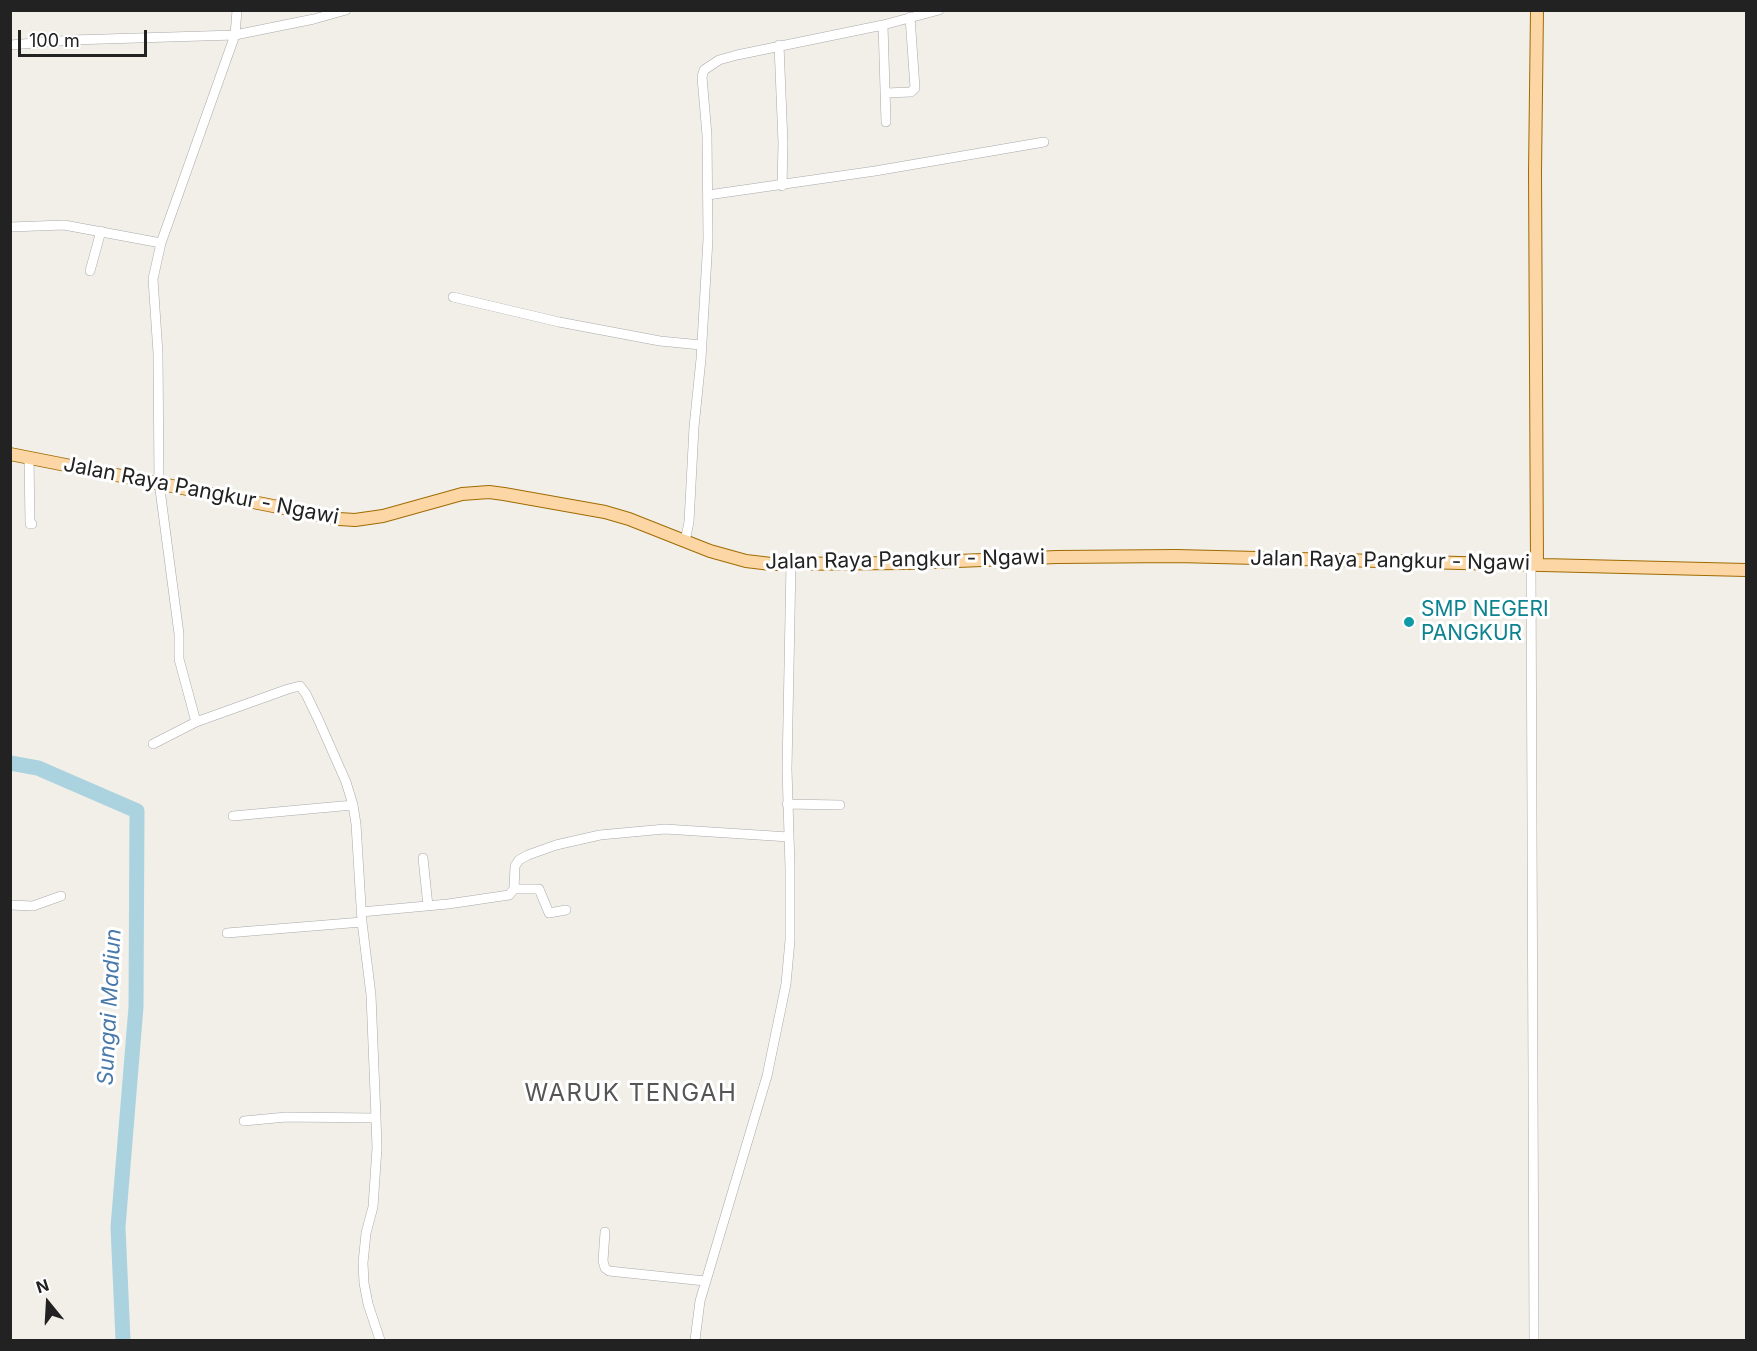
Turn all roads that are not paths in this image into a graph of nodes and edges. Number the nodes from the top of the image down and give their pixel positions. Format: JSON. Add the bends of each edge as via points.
{"nodes":[{"id":1,"x":237,"y":10,"type":"edge"},
{"id":2,"x":346,"y":10,"type":"edge"},
{"id":3,"x":939,"y":10,"type":"edge"},
{"id":4,"x":1537,"y":10,"type":"edge"},
{"id":5,"x":910,"y":17,"type":"junction"},
{"id":6,"x":883,"y":25,"type":"junction"},
{"id":7,"x":235,"y":34,"type":"junction"},
{"id":8,"x":10,"y":45,"type":"edge"},
{"id":9,"x":779,"y":45,"type":"junction"},
{"id":10,"x":886,"y":93,"type":"junction"},
{"id":11,"x":886,"y":122,"type":"dead end"},
{"id":12,"x":1044,"y":142,"type":"dead end"},
{"id":13,"x":782,"y":186,"type":"junction"},
{"id":14,"x":708,"y":195,"type":"junction"},
{"id":15,"x":10,"y":227,"type":"edge"},
{"id":16,"x":101,"y":231,"type":"junction"},
{"id":17,"x":161,"y":243,"type":"junction"},
{"id":18,"x":90,"y":271,"type":"dead end"},
{"id":19,"x":453,"y":297,"type":"dead end"},
{"id":20,"x":701,"y":345,"type":"junction"},
{"id":21,"x":10,"y":454,"type":"edge"},
{"id":22,"x":29,"y":458,"type":"junction"},
{"id":23,"x":159,"y":482,"type":"junction"},
{"id":24,"x":32,"y":524,"type":"dead end"},
{"id":25,"x":685,"y":541,"type":"junction"},
{"id":26,"x":791,"y":564,"type":"junction"},
{"id":27,"x":1534,"y":564,"type":"junction"},
{"id":28,"x":1746,"y":570,"type":"edge"},
{"id":29,"x":196,"y":722,"type":"junction"},
{"id":30,"x":153,"y":744,"type":"dead end"},
{"id":31,"x":787,"y":804,"type":"junction"},
{"id":32,"x":353,"y":805,"type":"junction"},
{"id":33,"x":840,"y":805,"type":"dead end"},
{"id":34,"x":234,"y":816,"type":"dead end"},
{"id":35,"x":789,"y":837,"type":"junction"},
{"id":36,"x":423,"y":858,"type":"dead end"},
{"id":37,"x":514,"y":889,"type":"junction"},
{"id":38,"x":61,"y":896,"type":"dead end"},
{"id":39,"x":10,"y":905,"type":"edge"},
{"id":40,"x":428,"y":906,"type":"junction"},
{"id":41,"x":566,"y":910,"type":"dead end"},
{"id":42,"x":361,"y":917,"type":"junction"},
{"id":43,"x":227,"y":933,"type":"dead end"},
{"id":44,"x":376,"y":1118,"type":"junction"},
{"id":45,"x":244,"y":1121,"type":"dead end"},
{"id":46,"x":605,"y":1232,"type":"dead end"},
{"id":47,"x":705,"y":1281,"type":"junction"},
{"id":48,"x":380,"y":1341,"type":"edge"},
{"id":49,"x":695,"y":1341,"type":"edge"},
{"id":50,"x":1534,"y":1341,"type":"edge"}],
"edges":[{"from":1,"to":7,"type":"street"},
{"from":2,"to":7,"type":"street"},
{"from":3,"to":5,"type":"street"},
{"from":4,"to":27,"type":"main road"},
{"from":5,"to":6,"type":"street"},
{"from":5,"to":10,"type":"street","via":[[916,85],[911,92]]},
{"from":6,"to":9,"type":"street"},
{"from":6,"to":10,"type":"street"},
{"from":7,"to":8,"type":"street"},
{"from":7,"to":17,"type":"street"},
{"from":9,"to":13,"type":"street"},
{"from":9,"to":14,"type":"street","via":[[719,60],[704,70]]},
{"from":10,"to":11,"type":"street"},
{"from":12,"to":13,"type":"street"},
{"from":13,"to":14,"type":"street"},
{"from":14,"to":20,"type":"street"},
{"from":15,"to":16,"type":"street","via":[[53,224]]},
{"from":16,"to":17,"type":"street"},
{"from":16,"to":18,"type":"street"},
{"from":17,"to":23,"type":"street","via":[[152,291],[158,352]]},
{"from":19,"to":20,"type":"street","via":[[559,322]]},
{"from":20,"to":25,"type":"street"},
{"from":21,"to":22,"type":"main road","name":"Jalan Raya Pangkur - Ngawi"},
{"from":22,"to":23,"type":"main road","name":"Jalan Raya Pangkur - Ngawi"},
{"from":22,"to":24,"type":"street"},
{"from":23,"to":25,"type":"main road","name":"Jalan Raya Pangkur - Ngawi","via":[[355,520],[462,494],[489,492],[605,512]]},
{"from":23,"to":29,"type":"street","via":[[179,659]]},
{"from":25,"to":26,"type":"main road","name":"Jalan Raya Pangkur - Ngawi","via":[[746,561]]},
{"from":26,"to":27,"type":"main road","name":"Jalan Raya Pangkur - Ngawi","via":[[1111,556]]},
{"from":26,"to":31,"type":"street"},
{"from":27,"to":28,"type":"main road","name":"Jalan Raya Pangkur - Ngawi"},
{"from":27,"to":50,"type":"street"},
{"from":29,"to":30,"type":"street"},
{"from":29,"to":32,"type":"street","via":[[300,686],[319,721]]},
{"from":31,"to":33,"type":"street"},
{"from":31,"to":35,"type":"street"},
{"from":32,"to":34,"type":"street"},
{"from":32,"to":42,"type":"street"},
{"from":35,"to":37,"type":"street","via":[[665,829],[593,836],[542,849],[519,860]]},
{"from":35,"to":47,"type":"street","via":[[790,939],[777,1033]]},
{"from":36,"to":40,"type":"street"},
{"from":37,"to":40,"type":"street","via":[[509,895]]},
{"from":37,"to":41,"type":"street","via":[[539,889],[549,913]]},
{"from":38,"to":39,"type":"street","via":[[39,905]]},
{"from":40,"to":42,"type":"street"},
{"from":42,"to":43,"type":"street"},
{"from":42,"to":44,"type":"street","via":[[371,996]]},
{"from":44,"to":45,"type":"street"},
{"from":44,"to":48,"type":"street","via":[[373,1207],[363,1263],[368,1304]]},
{"from":46,"to":47,"type":"street","via":[[603,1261],[609,1271]]},
{"from":47,"to":49,"type":"street"}]}
